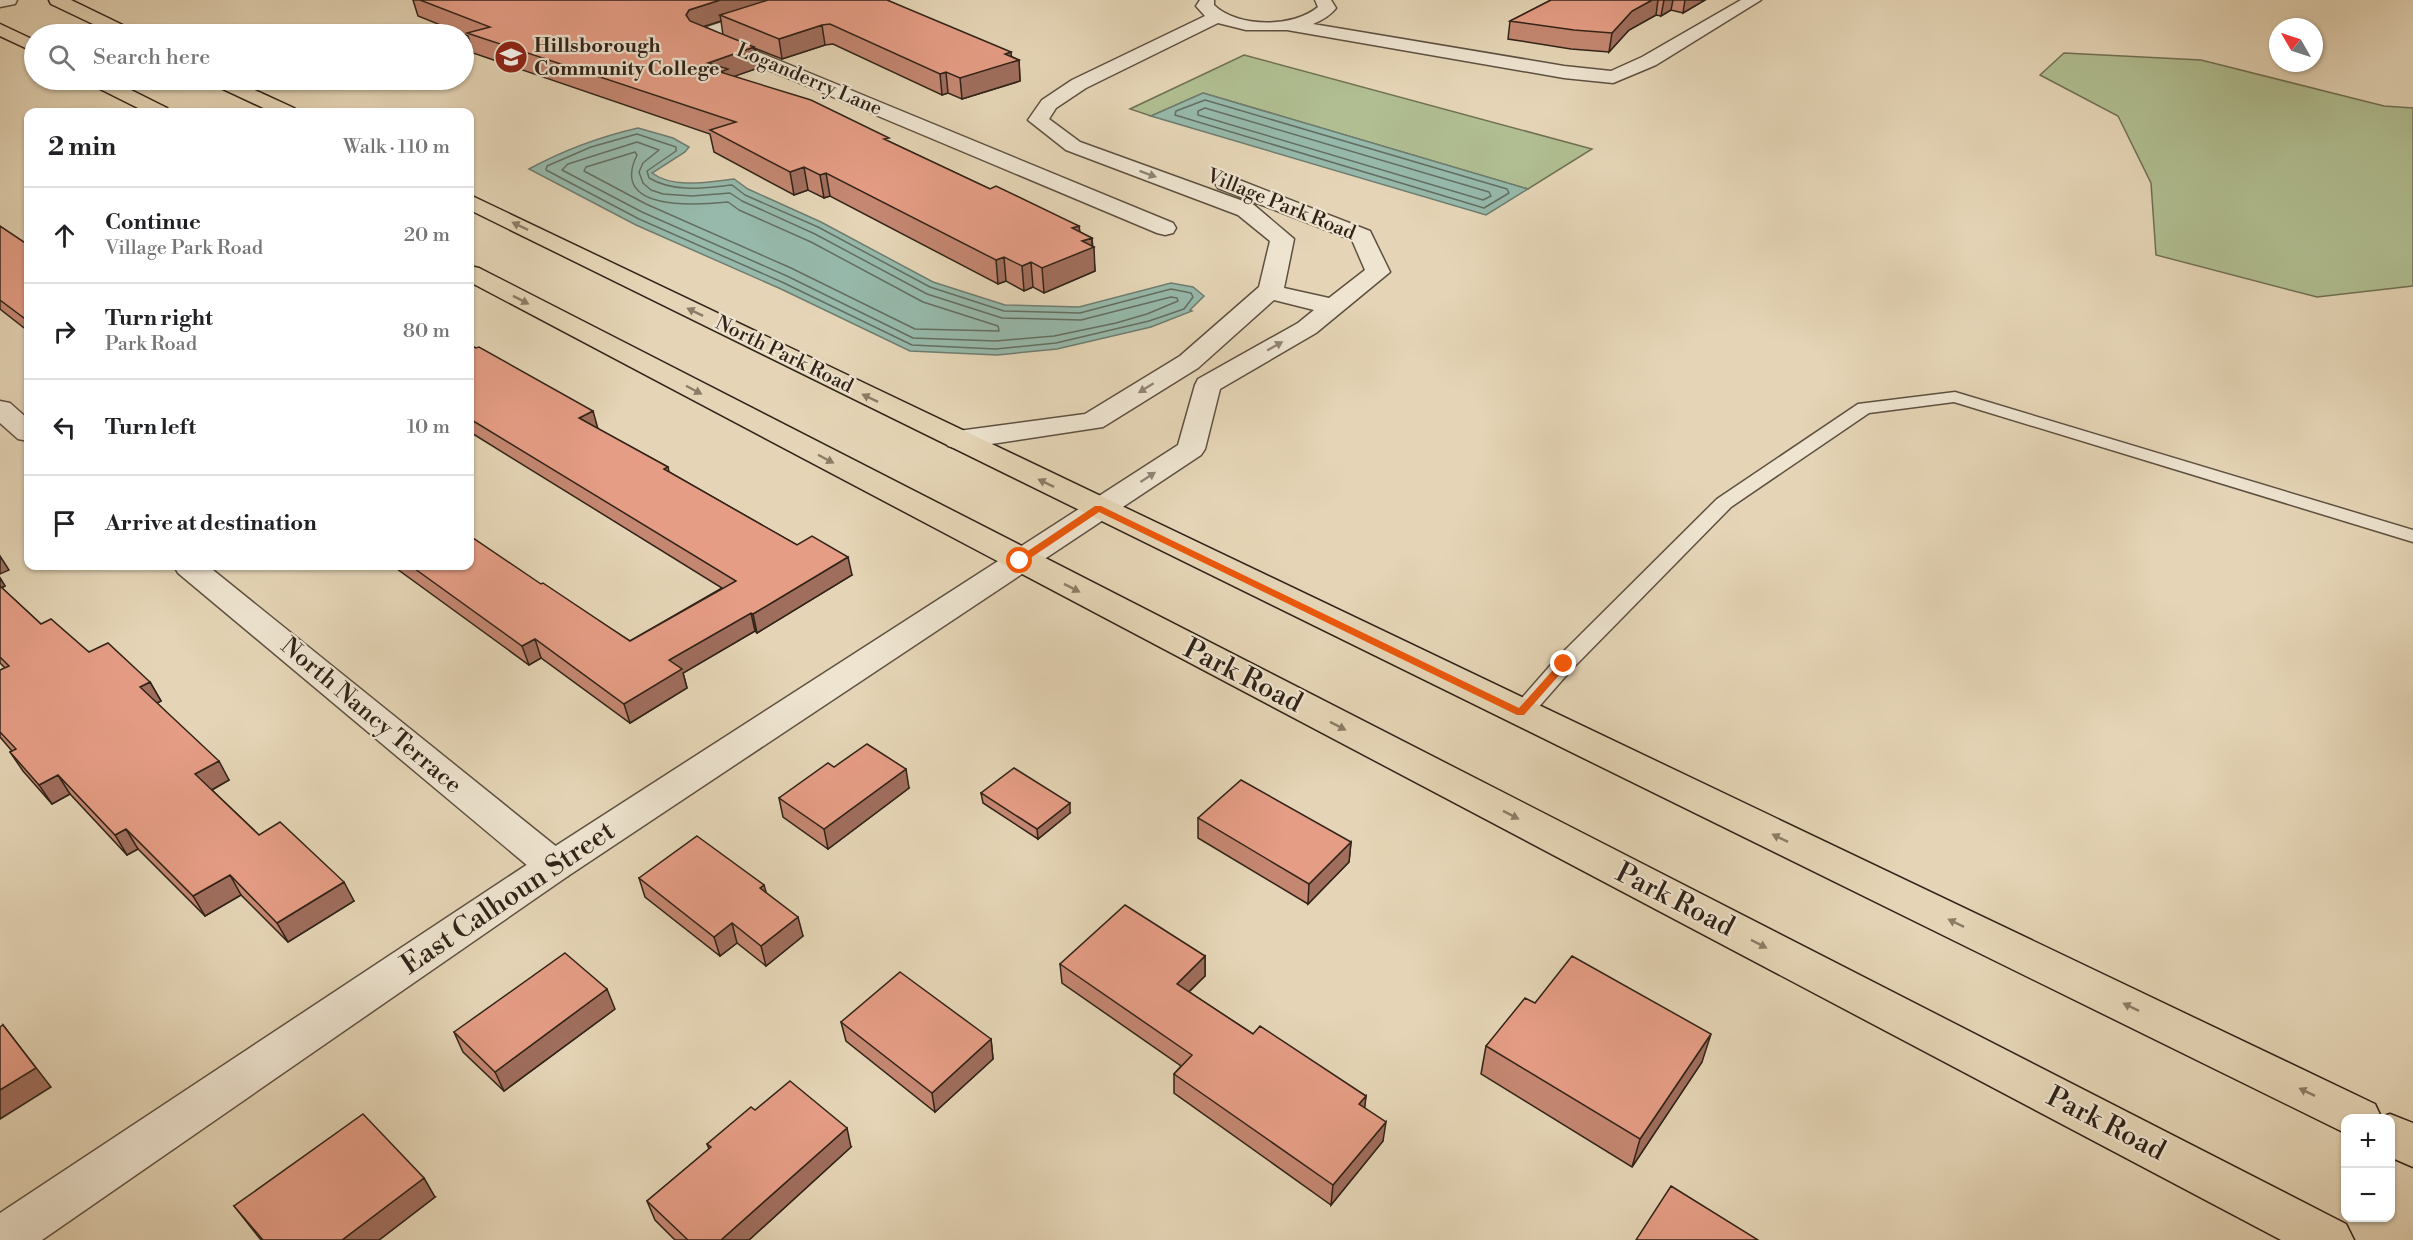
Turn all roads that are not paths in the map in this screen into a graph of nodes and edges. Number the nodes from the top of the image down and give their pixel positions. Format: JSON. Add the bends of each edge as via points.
{"nodes":[{"id":1,"x":9,"y":0,"type":"edge"},
{"id":2,"x":57,"y":0,"type":"edge"},
{"id":3,"x":806,"y":0,"type":"edge"},
{"id":4,"x":1323,"y":0,"type":"edge"},
{"id":5,"x":1753,"y":0,"type":"edge"},
{"id":6,"x":0,"y":2,"type":"edge"},
{"id":7,"x":1212,"y":9,"type":"edge"},
{"id":8,"x":106,"y":24,"type":"edge"},
{"id":9,"x":1286,"y":25,"type":"junction"},
{"id":10,"x":0,"y":29,"type":"edge"},
{"id":11,"x":24,"y":42,"type":"edge"},
{"id":12,"x":117,"y":90,"type":"edge"},
{"id":13,"x":240,"y":90,"type":"edge"},
{"id":14,"x":152,"y":108,"type":"edge"},
{"id":15,"x":278,"y":108,"type":"edge"},
{"id":16,"x":1052,"y":130,"type":"junction"},
{"id":17,"x":1073,"y":146,"type":"junction"},
{"id":18,"x":1020,"y":168,"type":"junction"},
{"id":19,"x":1281,"y":203,"type":"junction"},
{"id":20,"x":474,"y":204,"type":"edge"},
{"id":21,"x":1254,"y":216,"type":"junction"},
{"id":22,"x":1165,"y":228,"type":"dead end"},
{"id":23,"x":474,"y":275,"type":"edge"},
{"id":24,"x":1269,"y":292,"type":"junction"},
{"id":25,"x":1334,"y":307,"type":"junction"},
{"id":26,"x":1174,"y":371,"type":"junction"},
{"id":27,"x":1208,"y":385,"type":"junction"},
{"id":28,"x":0,"y":409,"type":"edge"},
{"id":29,"x":24,"y":430,"type":"edge"},
{"id":30,"x":958,"y":440,"type":"junction"},
{"id":31,"x":1098,"y":508,"type":"junction"},
{"id":32,"x":2413,"y":536,"type":"edge"},
{"id":33,"x":1020,"y":561,"type":"junction"},
{"id":34,"x":194,"y":570,"type":"edge"},
{"id":35,"x":1521,"y":713,"type":"junction"},
{"id":36,"x":554,"y":866,"type":"junction"},
{"id":37,"x":2349,"y":1114,"type":"edge"},
{"id":38,"x":2395,"y":1136,"type":"edge"},
{"id":39,"x":2413,"y":1146,"type":"edge"},
{"id":40,"x":1,"y":1240,"type":"edge"},
{"id":41,"x":2329,"y":1240,"type":"edge"}],
"edges":[{"from":1,"to":6,"type":"street"},
{"from":2,"to":8,"type":"main road"},
{"from":3,"to":18,"type":"street","name":"Loganderry Lane","via":[[700,35]]},
{"from":4,"to":9,"type":"street","via":[[1327,8],[1323,14]]},
{"from":5,"to":9,"type":"street","via":[[1649,61],[1613,76],[1564,72]]},
{"from":7,"to":9,"type":"street","via":[[1236,23]]},
{"from":7,"to":16,"type":"street","via":[[1049,104],[1038,120]]},
{"from":10,"to":11,"type":"main road"},
{"from":12,"to":14,"type":"main road"},
{"from":13,"to":15,"type":"main road"},
{"from":16,"to":17,"type":"street","name":"Village Park Road"},
{"from":16,"to":19,"type":"street","name":"Village Park Road","via":[[1174,163]]},
{"from":17,"to":18,"type":"street","via":[[1053,158]]},
{"from":17,"to":21,"type":"street","name":"Village Park Road","one_way":true},
{"from":18,"to":22,"type":"street","name":"Loganderry Lane"},
{"from":19,"to":21,"type":"street"},
{"from":19,"to":25,"type":"street","name":"Village Park Road","via":[[1362,236],[1378,272]]},
{"from":30,"to":20,"type":"main road","name":"North Park Road","one_way":true},
{"from":21,"to":24,"type":"street","name":"Village Park Road","via":[[1282,239]]},
{"from":23,"to":33,"type":"main road","one_way":true},
{"from":24,"to":25,"type":"street"},
{"from":24,"to":26,"type":"street"},
{"from":27,"to":25,"type":"street","name":"Village Park Road","one_way":true,"via":[[1307,328]]},
{"from":26,"to":27,"type":"street"},
{"from":26,"to":30,"type":"street","one_way":true,"via":[[1093,421]]},
{"from":31,"to":27,"type":"street","one_way":true,"via":[[1191,449]]},
{"from":28,"to":29,"type":"street"},
{"from":31,"to":30,"type":"main road","name":"North Park Road","one_way":true},
{"from":31,"to":33,"type":"street"},
{"from":31,"to":35,"type":"main road"},
{"from":32,"to":35,"type":"lane","via":[[1955,397],[1864,408],[1724,503],[1564,664]]},
{"from":33,"to":36,"type":"street","name":"East Calhoun Street"},
{"from":33,"to":41,"type":"main road","name":"Park Road","one_way":true},
{"from":34,"to":36,"type":"street","name":"North Nancy Terrace"},
{"from":37,"to":35,"type":"main road","one_way":true},
{"from":36,"to":40,"type":"street","name":"East Calhoun Street"},
{"from":38,"to":39,"type":"main road"}]}
